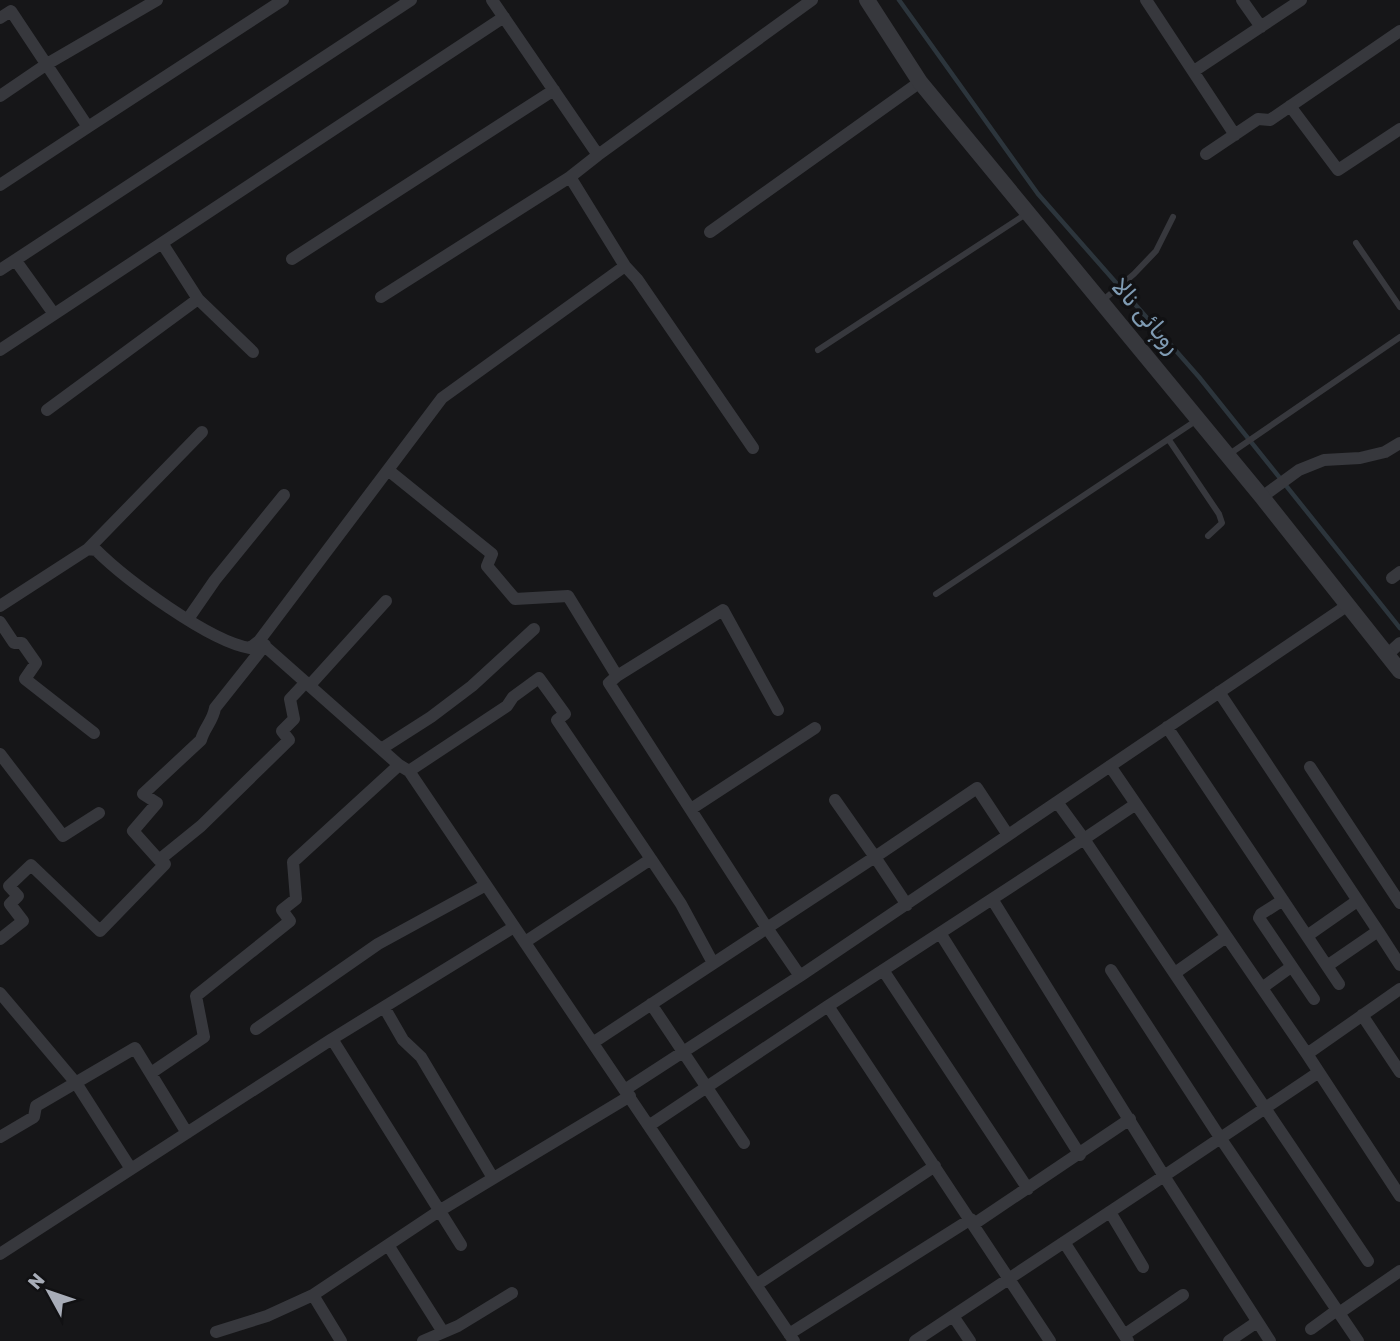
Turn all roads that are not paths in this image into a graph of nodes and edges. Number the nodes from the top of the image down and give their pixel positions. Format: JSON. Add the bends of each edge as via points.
{"nodes":[{"id":1,"x":157,"y":0,"type":"edge"},
{"id":2,"x":283,"y":0,"type":"edge"},
{"id":3,"x":411,"y":0,"type":"edge"},
{"id":4,"x":492,"y":0,"type":"edge"},
{"id":5,"x":813,"y":0,"type":"edge"},
{"id":6,"x":867,"y":0,"type":"edge"},
{"id":7,"x":1146,"y":0,"type":"edge"},
{"id":8,"x":1242,"y":0,"type":"edge"},
{"id":9,"x":1301,"y":0,"type":"edge"},
{"id":10,"x":504,"y":17,"type":"junction"},
{"id":11,"x":0,"y":18,"type":"edge"},
{"id":12,"x":1261,"y":27,"type":"junction"},
{"id":13,"x":1400,"y":31,"type":"edge"},
{"id":14,"x":47,"y":64,"type":"junction"},
{"id":15,"x":1194,"y":71,"type":"junction"},
{"id":16,"x":920,"y":82,"type":"junction"},
{"id":17,"x":554,"y":90,"type":"junction"},
{"id":18,"x":0,"y":96,"type":"edge"},
{"id":19,"x":1290,"y":107,"type":"junction"},
{"id":20,"x":88,"y":127,"type":"junction"},
{"id":21,"x":1400,"y":129,"type":"edge"},
{"id":22,"x":1235,"y":135,"type":"junction"},
{"id":23,"x":1206,"y":154,"type":"dead end"},
{"id":24,"x":598,"y":155,"type":"junction"},
{"id":25,"x":570,"y":177,"type":"junction"},
{"id":26,"x":0,"y":185,"type":"edge"},
{"id":27,"x":1027,"y":213,"type":"junction"},
{"id":28,"x":1173,"y":217,"type":"dead end"},
{"id":29,"x":710,"y":232,"type":"dead end"},
{"id":30,"x":162,"y":243,"type":"junction"},
{"id":31,"x":1356,"y":243,"type":"dead end"},
{"id":32,"x":292,"y":259,"type":"dead end"},
{"id":33,"x":16,"y":261,"type":"junction"},
{"id":34,"x":625,"y":265,"type":"junction"},
{"id":35,"x":0,"y":270,"type":"edge"},
{"id":36,"x":381,"y":297,"type":"dead end"},
{"id":37,"x":198,"y":299,"type":"junction"},
{"id":38,"x":1103,"y":299,"type":"junction"},
{"id":39,"x":1400,"y":307,"type":"edge"},
{"id":40,"x":54,"y":314,"type":"junction"},
{"id":41,"x":1400,"y":337,"type":"edge"},
{"id":42,"x":0,"y":350,"type":"edge"},
{"id":43,"x":818,"y":350,"type":"dead end"},
{"id":44,"x":253,"y":352,"type":"dead end"},
{"id":45,"x":47,"y":410,"type":"dead end"},
{"id":46,"x":1197,"y":419,"type":"junction"},
{"id":47,"x":202,"y":432,"type":"dead end"},
{"id":48,"x":1169,"y":440,"type":"junction"},
{"id":49,"x":1400,"y":443,"type":"edge"},
{"id":50,"x":754,"y":448,"type":"dead end"},
{"id":51,"x":1230,"y":454,"type":"junction"},
{"id":52,"x":388,"y":470,"type":"junction"},
{"id":53,"x":1267,"y":493,"type":"junction"},
{"id":54,"x":284,"y":495,"type":"dead end"},
{"id":55,"x":1208,"y":536,"type":"dead end"},
{"id":56,"x":88,"y":549,"type":"junction"},
{"id":57,"x":936,"y":594,"type":"dead end"},
{"id":58,"x":386,"y":601,"type":"dead end"},
{"id":59,"x":1348,"y":605,"type":"junction"},
{"id":60,"x":0,"y":606,"type":"edge"},
{"id":61,"x":188,"y":619,"type":"junction"},
{"id":62,"x":0,"y":622,"type":"edge"},
{"id":63,"x":534,"y":629,"type":"dead end"},
{"id":64,"x":262,"y":643,"type":"junction"},
{"id":65,"x":1393,"y":649,"type":"edge"},
{"id":66,"x":1400,"y":671,"type":"edge"},
{"id":67,"x":617,"y":676,"type":"junction"},
{"id":68,"x":308,"y":683,"type":"junction"},
{"id":69,"x":1219,"y":692,"type":"junction"},
{"id":70,"x":778,"y":710,"type":"dead end"},
{"id":71,"x":1167,"y":727,"type":"junction"},
{"id":72,"x":815,"y":728,"type":"dead end"},
{"id":73,"x":94,"y":733,"type":"dead end"},
{"id":74,"x":382,"y":749,"type":"junction"},
{"id":75,"x":0,"y":754,"type":"edge"},
{"id":76,"x":1110,"y":766,"type":"junction"},
{"id":77,"x":1310,"y":767,"type":"dead end"},
{"id":78,"x":404,"y":768,"type":"junction"},
{"id":79,"x":835,"y":800,"type":"dead end"},
{"id":80,"x":1057,"y":802,"type":"junction"},
{"id":81,"x":1136,"y":804,"type":"junction"},
{"id":82,"x":691,"y":809,"type":"junction"},
{"id":83,"x":99,"y":813,"type":"dead end"},
{"id":84,"x":1008,"y":835,"type":"junction"},
{"id":85,"x":1084,"y":839,"type":"junction"},
{"id":86,"x":875,"y":857,"type":"junction"},
{"id":87,"x":651,"y":859,"type":"junction"},
{"id":88,"x":159,"y":860,"type":"junction"},
{"id":89,"x":486,"y":885,"type":"junction"},
{"id":90,"x":992,"y":899,"type":"junction"},
{"id":91,"x":1283,"y":900,"type":"junction"},
{"id":92,"x":1357,"y":901,"type":"junction"},
{"id":93,"x":1400,"y":903,"type":"edge"},
{"id":94,"x":907,"y":905,"type":"junction"},
{"id":95,"x":514,"y":927,"type":"junction"},
{"id":96,"x":767,"y":928,"type":"junction"},
{"id":97,"x":1378,"y":931,"type":"junction"},
{"id":98,"x":940,"y":933,"type":"junction"},
{"id":99,"x":1307,"y":936,"type":"junction"},
{"id":100,"x":1226,"y":937,"type":"junction"},
{"id":101,"x":0,"y":939,"type":"edge"},
{"id":102,"x":525,"y":942,"type":"junction"},
{"id":103,"x":713,"y":963,"type":"junction"},
{"id":104,"x":1400,"y":965,"type":"edge"},
{"id":105,"x":1327,"y":966,"type":"junction"},
{"id":106,"x":1291,"y":967,"type":"junction"},
{"id":107,"x":883,"y":970,"type":"junction"},
{"id":108,"x":1111,"y":970,"type":"dead end"},
{"id":109,"x":1175,"y":973,"type":"junction"},
{"id":110,"x":800,"y":976,"type":"junction"},
{"id":111,"x":1339,"y":984,"type":"dead end"},
{"id":112,"x":1262,"y":988,"type":"junction"},
{"id":113,"x":1400,"y":989,"type":"edge"},
{"id":114,"x":0,"y":993,"type":"edge"},
{"id":115,"x":1314,"y":999,"type":"dead end"},
{"id":116,"x":651,"y":1004,"type":"junction"},
{"id":117,"x":828,"y":1006,"type":"junction"},
{"id":118,"x":384,"y":1007,"type":"junction"},
{"id":119,"x":1362,"y":1015,"type":"junction"},
{"id":120,"x":256,"y":1029,"type":"dead end"},
{"id":121,"x":332,"y":1039,"type":"junction"},
{"id":122,"x":594,"y":1042,"type":"junction"},
{"id":123,"x":683,"y":1052,"type":"junction"},
{"id":124,"x":1307,"y":1054,"type":"junction"},
{"id":125,"x":1319,"y":1072,"type":"junction"},
{"id":126,"x":1400,"y":1072,"type":"edge"},
{"id":127,"x":151,"y":1073,"type":"junction"},
{"id":128,"x":76,"y":1083,"type":"junction"},
{"id":129,"x":706,"y":1087,"type":"junction"},
{"id":130,"x":628,"y":1092,"type":"junction"},
{"id":131,"x":1266,"y":1109,"type":"junction"},
{"id":132,"x":1130,"y":1119,"type":"junction"},
{"id":133,"x":650,"y":1125,"type":"junction"},
{"id":134,"x":187,"y":1133,"type":"junction"},
{"id":135,"x":0,"y":1137,"type":"edge"},
{"id":136,"x":1221,"y":1139,"type":"junction"},
{"id":137,"x":744,"y":1143,"type":"dead end"},
{"id":138,"x":1080,"y":1155,"type":"junction"},
{"id":139,"x":935,"y":1166,"type":"junction"},
{"id":140,"x":131,"y":1169,"type":"junction"},
{"id":141,"x":1164,"y":1176,"type":"junction"},
{"id":142,"x":493,"y":1178,"type":"junction"},
{"id":143,"x":1028,"y":1189,"type":"junction"},
{"id":144,"x":1400,"y":1196,"type":"edge"},
{"id":145,"x":439,"y":1211,"type":"junction"},
{"id":146,"x":1110,"y":1212,"type":"junction"},
{"id":147,"x":972,"y":1221,"type":"junction"},
{"id":148,"x":1064,"y":1242,"type":"junction"},
{"id":149,"x":388,"y":1245,"type":"junction"},
{"id":150,"x":461,"y":1245,"type":"dead end"},
{"id":151,"x":0,"y":1254,"type":"edge"},
{"id":152,"x":1368,"y":1261,"type":"dead end"},
{"id":153,"x":1143,"y":1267,"type":"dead end"},
{"id":154,"x":1400,"y":1271,"type":"edge"},
{"id":155,"x":1010,"y":1278,"type":"junction"},
{"id":156,"x":756,"y":1285,"type":"junction"},
{"id":157,"x":512,"y":1293,"type":"dead end"},
{"id":158,"x":1183,"y":1295,"type":"dead end"},
{"id":159,"x":313,"y":1296,"type":"junction"},
{"id":160,"x":1338,"y":1311,"type":"junction"},
{"id":161,"x":953,"y":1316,"type":"junction"},
{"id":162,"x":1257,"y":1322,"type":"junction"},
{"id":163,"x":1311,"y":1329,"type":"dead end"},
{"id":164,"x":216,"y":1332,"type":"dead end"},
{"id":165,"x":443,"y":1332,"type":"junction"},
{"id":166,"x":791,"y":1338,"type":"edge"},
{"id":167,"x":1126,"y":1338,"type":"edge"},
{"id":168,"x":341,"y":1341,"type":"edge"},
{"id":169,"x":423,"y":1341,"type":"edge"},
{"id":170,"x":915,"y":1341,"type":"edge"},
{"id":171,"x":970,"y":1341,"type":"edge"},
{"id":172,"x":1050,"y":1341,"type":"edge"},
{"id":173,"x":1229,"y":1341,"type":"edge"},
{"id":174,"x":1270,"y":1341,"type":"edge"},
{"id":175,"x":1358,"y":1341,"type":"edge"}],
"edges":[{"from":1,"to":14,"type":"street"},
{"from":2,"to":20,"type":"street"},
{"from":3,"to":33,"type":"street"},
{"from":4,"to":10,"type":"street"},
{"from":5,"to":24,"type":"street"},
{"from":6,"to":16,"type":"street"},
{"from":7,"to":15,"type":"street"},
{"from":8,"to":12,"type":"street"},
{"from":9,"to":12,"type":"street"},
{"from":10,"to":17,"type":"street"},
{"from":10,"to":30,"type":"street"},
{"from":11,"to":14,"type":"street","via":[[11,11]]},
{"from":12,"to":15,"type":"street"},
{"from":13,"to":19,"type":"street"},
{"from":14,"to":18,"type":"street"},
{"from":14,"to":20,"type":"street"},
{"from":15,"to":22,"type":"street"},
{"from":16,"to":27,"type":"street"},
{"from":16,"to":29,"type":"street"},
{"from":17,"to":24,"type":"street"},
{"from":17,"to":32,"type":"street"},
{"from":19,"to":21,"type":"street","via":[[1338,170]]},
{"from":19,"to":22,"type":"street","via":[[1270,120],[1258,119]]},
{"from":20,"to":26,"type":"street"},
{"from":22,"to":23,"type":"street"},
{"from":24,"to":25,"type":"street"},
{"from":25,"to":34,"type":"street"},
{"from":25,"to":36,"type":"street"},
{"from":27,"to":38,"type":"street"},
{"from":27,"to":43,"type":"lane"},
{"from":28,"to":38,"type":"lane","via":[[1156,251]]},
{"from":30,"to":37,"type":"street"},
{"from":30,"to":40,"type":"street"},
{"from":31,"to":39,"type":"lane"},
{"from":33,"to":35,"type":"street"},
{"from":33,"to":40,"type":"street"},
{"from":34,"to":50,"type":"street"},
{"from":34,"to":52,"type":"street","via":[[442,398]]},
{"from":37,"to":44,"type":"street"},
{"from":37,"to":45,"type":"street"},
{"from":38,"to":46,"type":"street"},
{"from":40,"to":42,"type":"street"},
{"from":41,"to":51,"type":"lane"},
{"from":46,"to":48,"type":"lane"},
{"from":46,"to":51,"type":"street"},
{"from":47,"to":56,"type":"street"},
{"from":48,"to":55,"type":"lane","via":[[1219,514],[1222,523]]},
{"from":48,"to":57,"type":"lane"},
{"from":49,"to":53,"type":"street","via":[[1360,458],[1324,460],[1299,470]]},
{"from":51,"to":53,"type":"street"},
{"from":52,"to":64,"type":"street"},
{"from":52,"to":67,"type":"street","via":[[492,554],[487,566],[515,599],[568,596]]},
{"from":53,"to":59,"type":"street"},
{"from":54,"to":61,"type":"street"},
{"from":56,"to":60,"type":"street"},
{"from":56,"to":61,"type":"street","via":[[96,550]]},
{"from":58,"to":68,"type":"street"},
{"from":59,"to":65,"type":"street"},
{"from":59,"to":69,"type":"street"},
{"from":61,"to":64,"type":"street","via":[[236,646],[250,648]]},
{"from":62,"to":73,"type":"street","via":[[36,663],[25,678]]},
{"from":63,"to":74,"type":"street","via":[[472,686]]},
{"from":64,"to":68,"type":"street"},
{"from":64,"to":88,"type":"street","via":[[215,708],[201,740],[143,794],[157,803],[133,831]]},
{"from":65,"to":66,"type":"street"},
{"from":67,"to":70,"type":"street","via":[[723,610]]},
{"from":67,"to":82,"type":"street","via":[[609,683]]},
{"from":68,"to":74,"type":"street"},
{"from":68,"to":88,"type":"street","via":[[290,699],[294,719],[282,732],[289,740],[201,826]]},
{"from":69,"to":71,"type":"street"},
{"from":69,"to":92,"type":"street"},
{"from":71,"to":76,"type":"street"},
{"from":71,"to":91,"type":"street"},
{"from":72,"to":82,"type":"street"},
{"from":74,"to":78,"type":"street"},
{"from":75,"to":83,"type":"street","via":[[63,836]]},
{"from":76,"to":80,"type":"street"},
{"from":76,"to":81,"type":"street"},
{"from":77,"to":93,"type":"street"},
{"from":78,"to":87,"type":"street","via":[[508,706],[539,678],[565,714],[557,720]]},
{"from":78,"to":89,"type":"street"},
{"from":78,"to":127,"type":"street","via":[[293,862],[296,899],[282,910],[290,921],[196,996],[204,1037]]},
{"from":79,"to":86,"type":"street"},
{"from":80,"to":84,"type":"street"},
{"from":80,"to":85,"type":"street"},
{"from":81,"to":85,"type":"street"},
{"from":81,"to":100,"type":"street"},
{"from":82,"to":96,"type":"street"},
{"from":84,"to":86,"type":"street","via":[[977,788]]},
{"from":84,"to":94,"type":"street"},
{"from":85,"to":90,"type":"street"},
{"from":85,"to":109,"type":"street"},
{"from":86,"to":94,"type":"street"},
{"from":86,"to":96,"type":"street"},
{"from":87,"to":102,"type":"street"},
{"from":87,"to":103,"type":"street"},
{"from":88,"to":101,"type":"street","via":[[164,864],[100,931],[31,865],[9,886],[18,896],[10,904],[23,921]]},
{"from":89,"to":95,"type":"street"},
{"from":89,"to":120,"type":"street","via":[[378,944]]},
{"from":90,"to":98,"type":"street"},
{"from":90,"to":132,"type":"street"},
{"from":91,"to":99,"type":"street"},
{"from":91,"to":106,"type":"street","via":[[1259,918]]},
{"from":92,"to":97,"type":"street"},
{"from":92,"to":99,"type":"street"},
{"from":94,"to":110,"type":"street"},
{"from":95,"to":102,"type":"street"},
{"from":95,"to":118,"type":"street"},
{"from":96,"to":103,"type":"street"},
{"from":96,"to":110,"type":"street"},
{"from":97,"to":104,"type":"street"},
{"from":97,"to":105,"type":"street"},
{"from":98,"to":107,"type":"street"},
{"from":98,"to":138,"type":"street"},
{"from":99,"to":105,"type":"street"},
{"from":100,"to":109,"type":"street"},
{"from":100,"to":112,"type":"street"},
{"from":102,"to":122,"type":"street"},
{"from":103,"to":116,"type":"street"},
{"from":105,"to":111,"type":"street"},
{"from":106,"to":112,"type":"street"},
{"from":106,"to":115,"type":"street"},
{"from":107,"to":117,"type":"street"},
{"from":107,"to":143,"type":"street"},
{"from":108,"to":136,"type":"street"},
{"from":109,"to":131,"type":"street"},
{"from":110,"to":123,"type":"street"},
{"from":112,"to":124,"type":"street"},
{"from":113,"to":119,"type":"street"},
{"from":114,"to":128,"type":"street"},
{"from":116,"to":122,"type":"street"},
{"from":116,"to":123,"type":"street"},
{"from":117,"to":129,"type":"street"},
{"from":117,"to":139,"type":"street"},
{"from":118,"to":121,"type":"street"},
{"from":118,"to":142,"type":"street","via":[[403,1040],[421,1057]]},
{"from":119,"to":124,"type":"street"},
{"from":119,"to":126,"type":"street"},
{"from":121,"to":134,"type":"street"},
{"from":121,"to":145,"type":"street"},
{"from":122,"to":130,"type":"street"},
{"from":123,"to":129,"type":"street"},
{"from":123,"to":130,"type":"street"},
{"from":124,"to":125,"type":"street"},
{"from":125,"to":131,"type":"street"},
{"from":125,"to":144,"type":"street"},
{"from":127,"to":128,"type":"street","via":[[135,1048]]},
{"from":127,"to":134,"type":"street"},
{"from":128,"to":135,"type":"street","via":[[36,1106],[34,1116]]},
{"from":128,"to":140,"type":"street"},
{"from":129,"to":133,"type":"street"},
{"from":129,"to":137,"type":"street"},
{"from":130,"to":133,"type":"street"},
{"from":130,"to":142,"type":"street"},
{"from":131,"to":136,"type":"street"},
{"from":131,"to":152,"type":"street"},
{"from":132,"to":138,"type":"street"},
{"from":132,"to":141,"type":"street"},
{"from":133,"to":156,"type":"street"},
{"from":134,"to":140,"type":"street"},
{"from":136,"to":141,"type":"street"},
{"from":136,"to":160,"type":"street"},
{"from":138,"to":143,"type":"street"},
{"from":139,"to":147,"type":"street"},
{"from":139,"to":156,"type":"street"},
{"from":140,"to":151,"type":"street"},
{"from":141,"to":146,"type":"street"},
{"from":141,"to":162,"type":"street"},
{"from":142,"to":145,"type":"street"},
{"from":143,"to":147,"type":"street"},
{"from":145,"to":149,"type":"street"},
{"from":145,"to":150,"type":"street"},
{"from":146,"to":148,"type":"street"},
{"from":146,"to":153,"type":"street"},
{"from":147,"to":155,"type":"street"},
{"from":147,"to":166,"type":"street"},
{"from":148,"to":155,"type":"street"},
{"from":148,"to":167,"type":"street"},
{"from":149,"to":159,"type":"street"},
{"from":149,"to":165,"type":"street"},
{"from":154,"to":160,"type":"street"},
{"from":155,"to":161,"type":"street"},
{"from":155,"to":172,"type":"street"},
{"from":156,"to":166,"type":"street"},
{"from":157,"to":165,"type":"street"},
{"from":158,"to":167,"type":"street"},
{"from":159,"to":164,"type":"street"},
{"from":159,"to":168,"type":"street"},
{"from":160,"to":163,"type":"street"},
{"from":160,"to":175,"type":"street"},
{"from":161,"to":170,"type":"street"},
{"from":161,"to":171,"type":"street"},
{"from":162,"to":173,"type":"street"},
{"from":162,"to":174,"type":"street"},
{"from":165,"to":169,"type":"street"}]}
